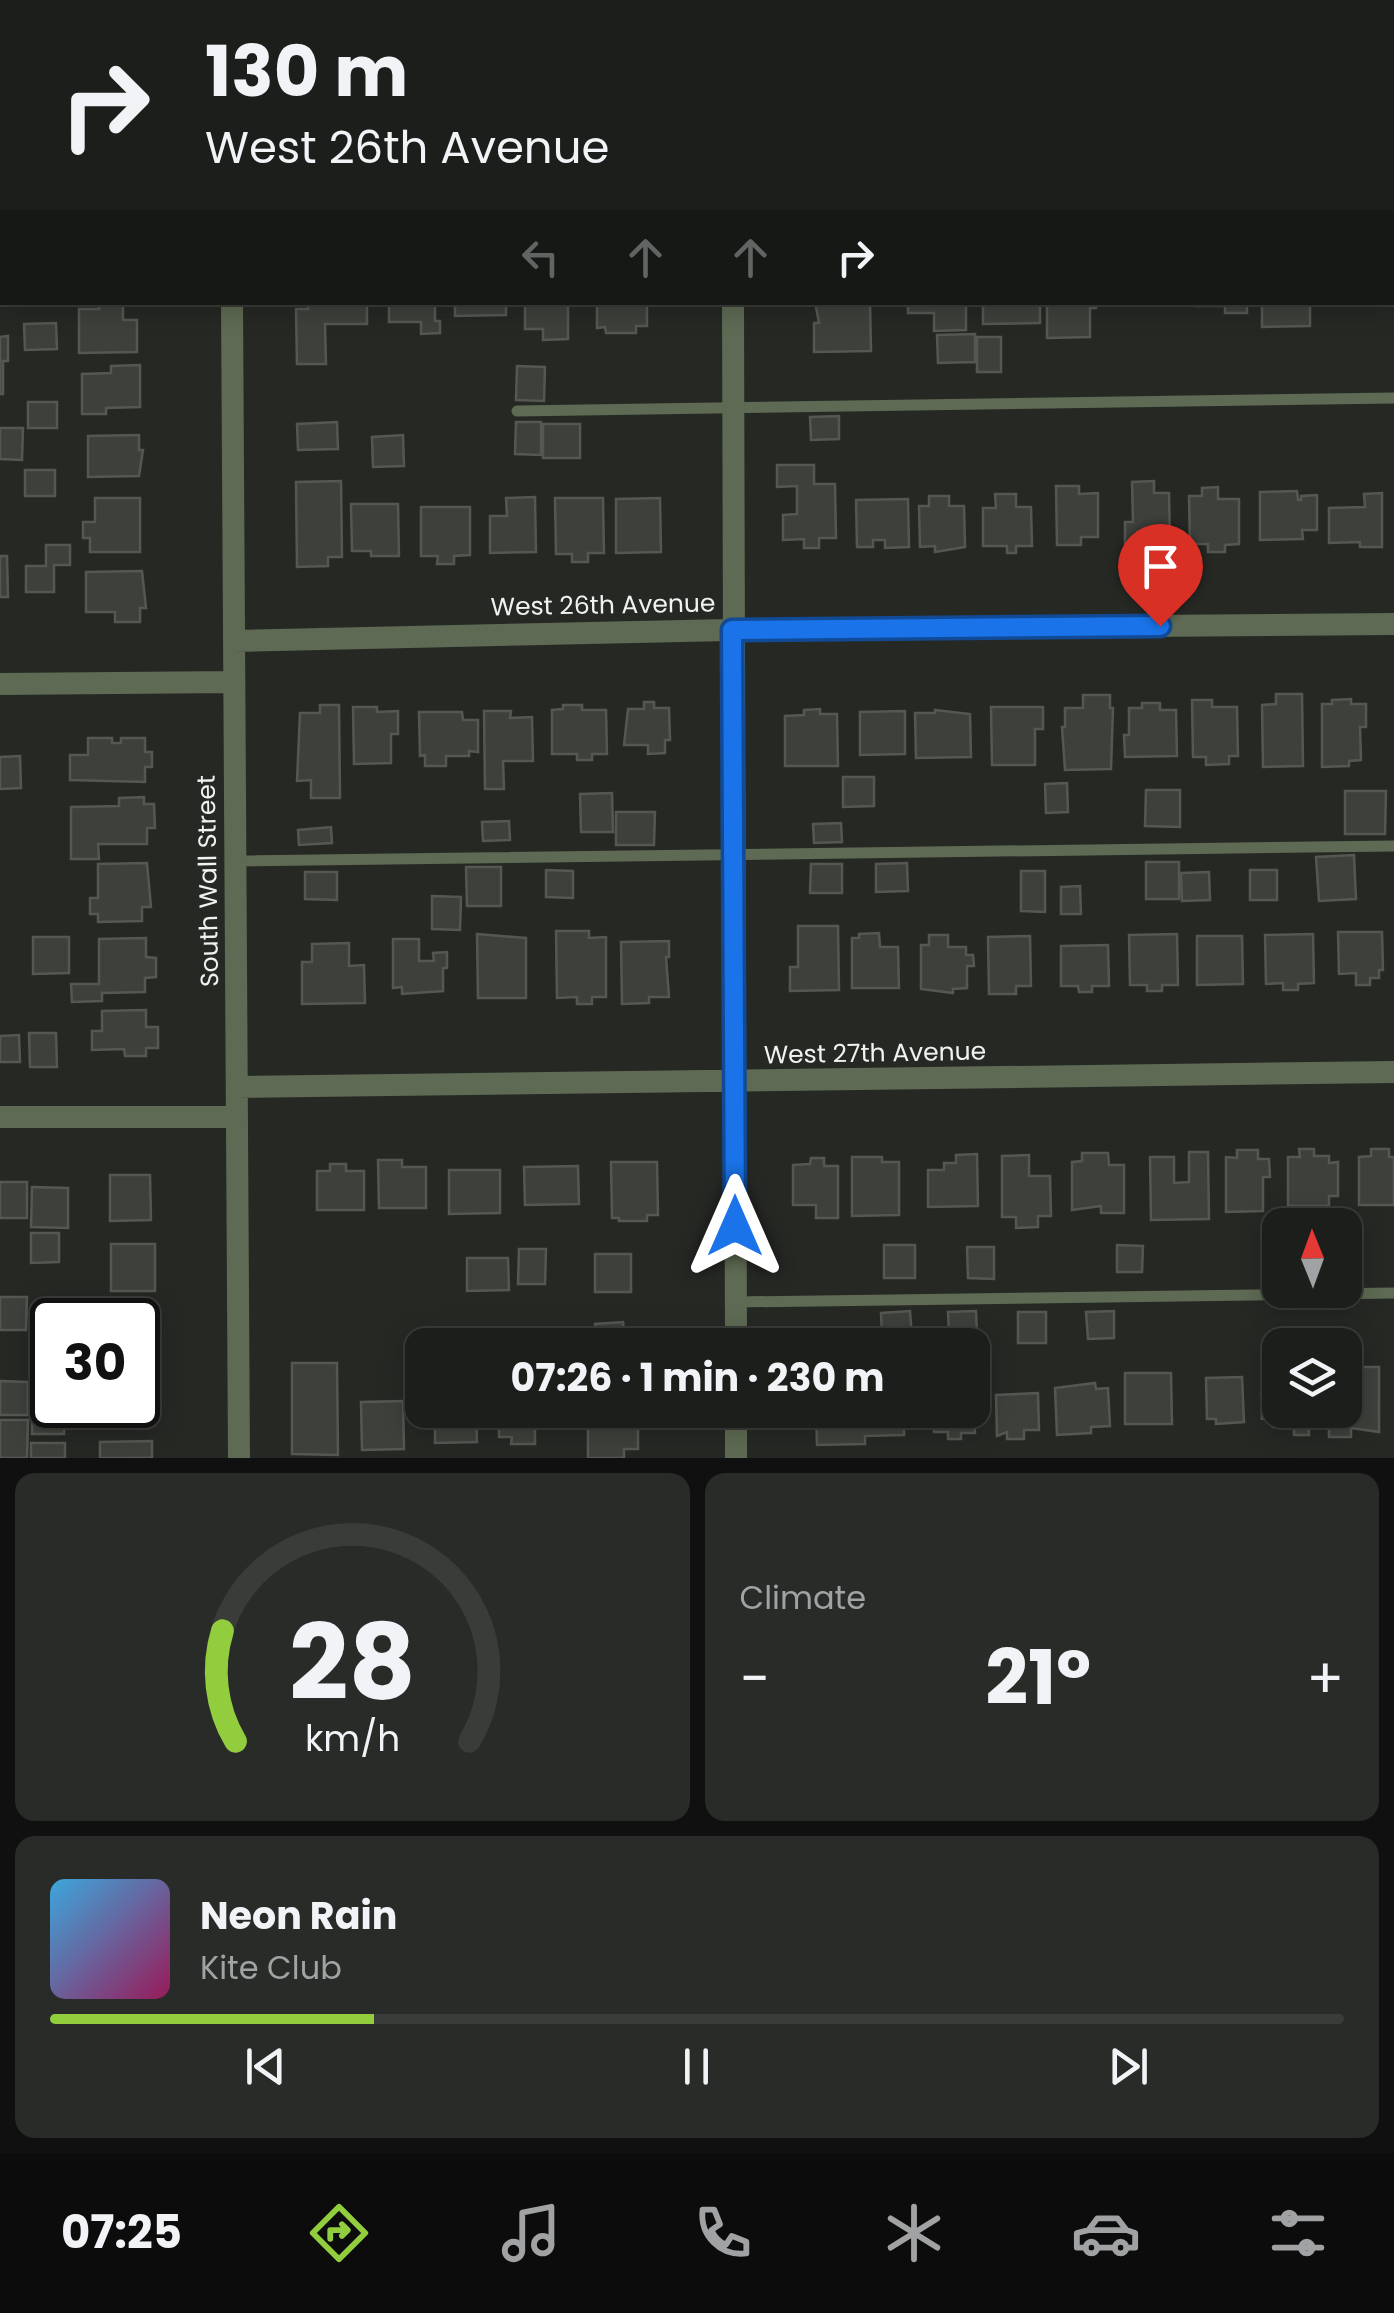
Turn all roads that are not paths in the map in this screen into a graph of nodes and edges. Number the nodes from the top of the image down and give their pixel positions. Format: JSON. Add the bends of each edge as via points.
{"nodes":[{"id":1,"x":232,"y":305,"type":"edge"},
{"id":2,"x":733,"y":305,"type":"edge"},
{"id":3,"x":1394,"y":398,"type":"edge"},
{"id":4,"x":733,"y":407,"type":"junction"},
{"id":5,"x":517,"y":411,"type":"dead end"},
{"id":6,"x":1394,"y":624,"type":"edge"},
{"id":7,"x":732,"y":630,"type":"junction"},
{"id":8,"x":234,"y":641,"type":"junction"},
{"id":9,"x":233,"y":682,"type":"junction"},
{"id":10,"x":0,"y":684,"type":"edge"},
{"id":11,"x":1394,"y":846,"type":"edge"},
{"id":12,"x":733,"y":856,"type":"junction"},
{"id":13,"x":235,"y":861,"type":"junction"},
{"id":14,"x":1394,"y":1072,"type":"edge"},
{"id":15,"x":734,"y":1082,"type":"junction"},
{"id":16,"x":237,"y":1088,"type":"junction"},
{"id":17,"x":0,"y":1117,"type":"edge"},
{"id":18,"x":236,"y":1117,"type":"junction"},
{"id":19,"x":1394,"y":1292,"type":"edge"},
{"id":20,"x":736,"y":1302,"type":"junction"},
{"id":21,"x":736,"y":1328,"type":"edge"},
{"id":22,"x":736,"y":1428,"type":"edge"},
{"id":23,"x":239,"y":1458,"type":"edge"},
{"id":24,"x":736,"y":1458,"type":"edge"}],
"edges":[{"from":1,"to":8,"type":"street","name":"South Wall Street"},
{"from":2,"to":4,"type":"street"},
{"from":3,"to":4,"type":"lane"},
{"from":4,"to":5,"type":"lane"},
{"from":4,"to":7,"type":"street"},
{"from":6,"to":7,"type":"street","name":"West 26th Avenue"},
{"from":7,"to":8,"type":"street","name":"West 26th Avenue"},
{"from":7,"to":12,"type":"street"},
{"from":8,"to":9,"type":"street","name":"South Wall Street"},
{"from":9,"to":10,"type":"street"},
{"from":9,"to":13,"type":"street","name":"South Wall Street"},
{"from":11,"to":12,"type":"lane"},
{"from":12,"to":13,"type":"lane"},
{"from":12,"to":15,"type":"street"},
{"from":13,"to":16,"type":"street","name":"South Wall Street"},
{"from":14,"to":15,"type":"street","name":"West 27th Avenue"},
{"from":15,"to":16,"type":"street","name":"West 27th Avenue"},
{"from":15,"to":20,"type":"street"},
{"from":16,"to":18,"type":"street","name":"South Wall Street"},
{"from":17,"to":18,"type":"street"},
{"from":18,"to":23,"type":"street","name":"South Wall Street"},
{"from":19,"to":20,"type":"lane"},
{"from":20,"to":21,"type":"street"},
{"from":22,"to":24,"type":"street"}]}
